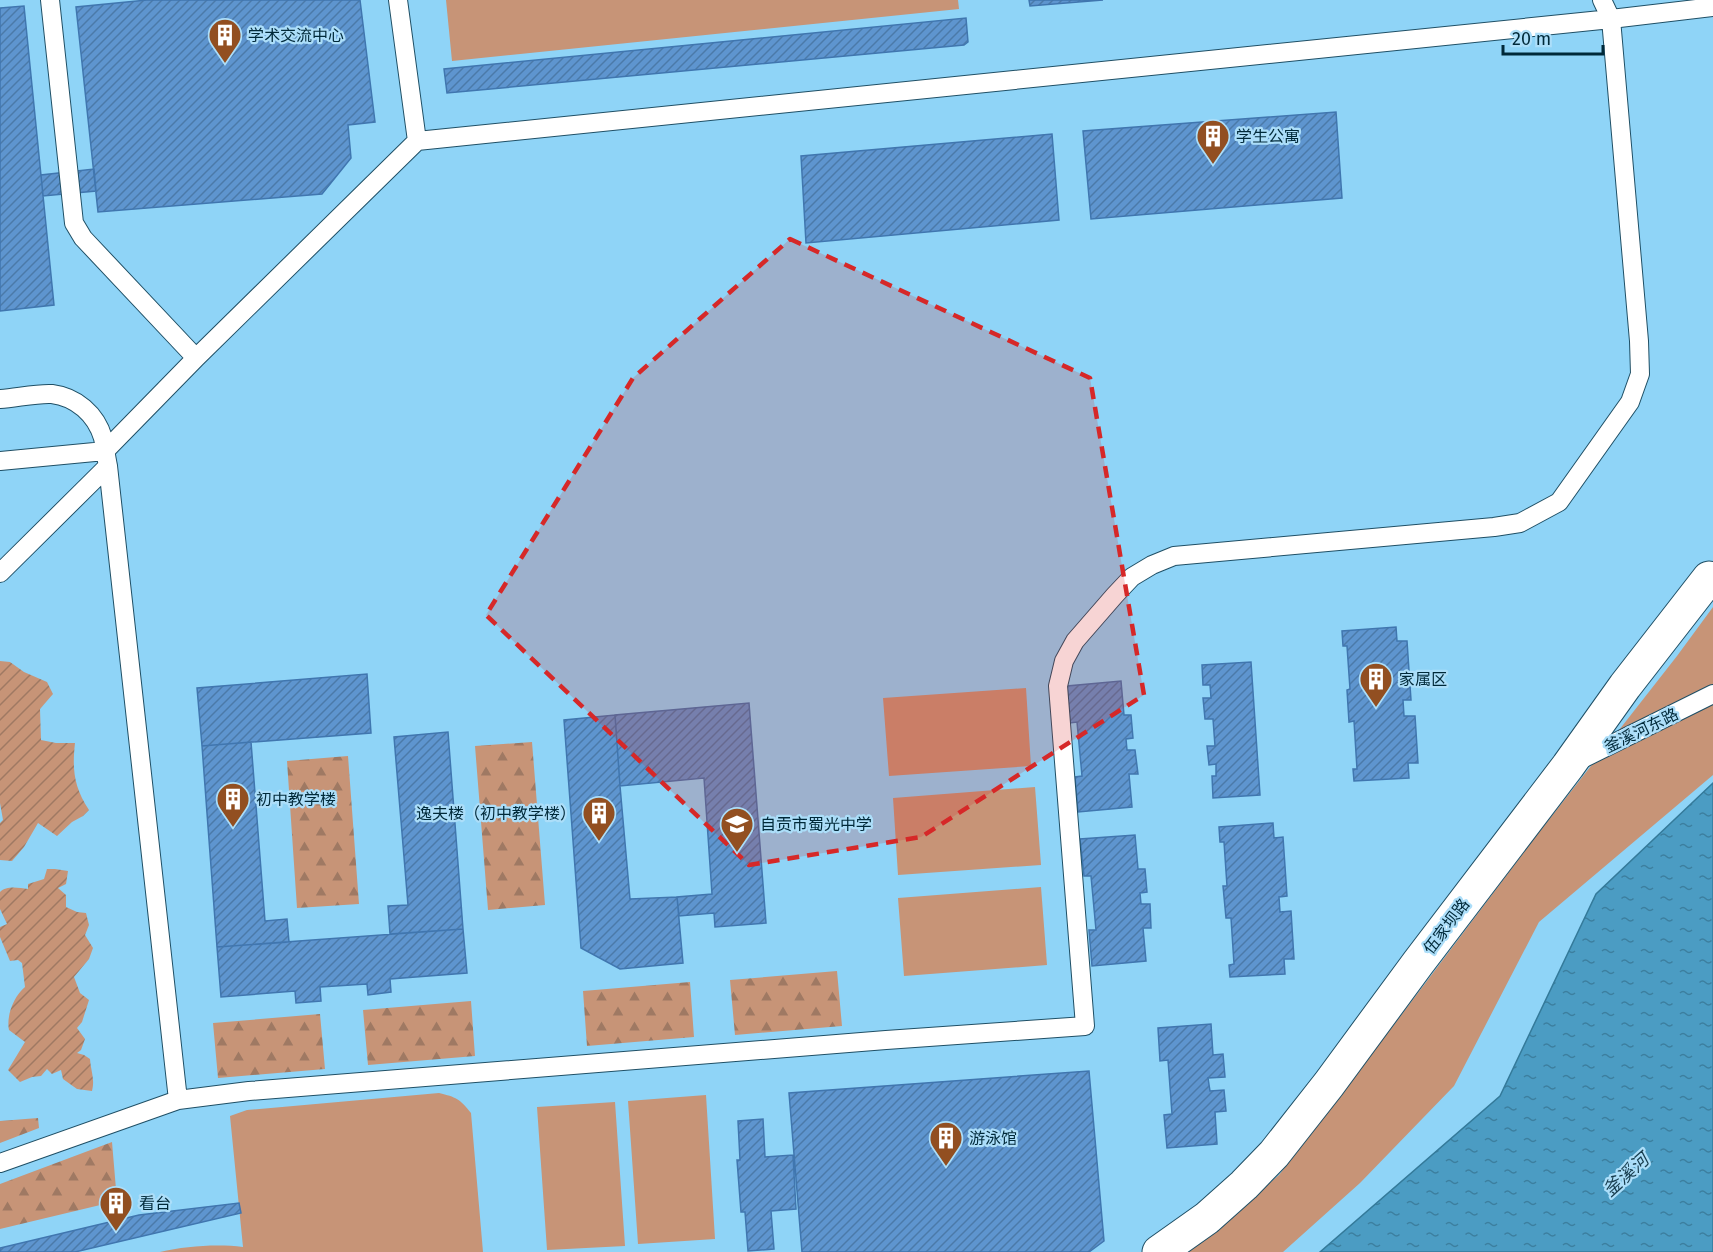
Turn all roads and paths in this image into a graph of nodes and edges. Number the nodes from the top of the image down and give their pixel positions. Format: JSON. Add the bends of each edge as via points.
{"nodes":[{"id":1,"x":50,"y":0,"type":"edge"},
{"id":2,"x":398,"y":0,"type":"edge"},
{"id":3,"x":1602,"y":0,"type":"edge"},
{"id":4,"x":1713,"y":7,"type":"edge"},
{"id":5,"x":1611,"y":19,"type":"junction"},
{"id":6,"x":417,"y":141,"type":"junction"},
{"id":7,"x":196,"y":358,"type":"junction"},
{"id":8,"x":0,"y":399,"type":"edge"},
{"id":9,"x":107,"y":458,"type":"junction"},
{"id":10,"x":0,"y":461,"type":"edge"},
{"id":11,"x":1712,"y":570,"type":"edge"},
{"id":12,"x":0,"y":573,"type":"edge"},
{"id":13,"x":1713,"y":694,"type":"edge"},
{"id":14,"x":1568,"y":766,"type":"junction"},
{"id":15,"x":178,"y":1100,"type":"junction"},
{"id":16,"x":0,"y":1164,"type":"edge"},
{"id":17,"x":1160,"y":1252,"type":"edge"}],
"edges":[{"from":1,"to":7,"type":"lane","via":[[74,223],[83,238]]},
{"from":2,"to":6,"type":"lane"},
{"from":3,"to":5,"type":"lane"},
{"from":4,"to":5,"type":"lane"},
{"from":5,"to":6,"type":"lane"},
{"from":5,"to":15,"type":"lane","via":[[1639,341],[1640,374],[1630,402],[1559,502],[1520,523],[1174,556],[1132,577],[1115,595],[1075,641],[1064,661],[1058,686],[1085,1026],[261,1090]]},
{"from":6,"to":7,"type":"lane"},
{"from":7,"to":9,"type":"lane"},
{"from":8,"to":9,"type":"lane","via":[[51,394],[74,400],[98,426]]},
{"from":9,"to":10,"type":"lane"},
{"from":9,"to":12,"type":"lane"},
{"from":9,"to":15,"type":"lane"},
{"from":11,"to":14,"type":"street","name":"伍家坝路"},
{"from":13,"to":14,"type":"lane","name":"釜溪河东路"},
{"from":14,"to":17,"type":"street","name":"伍家坝路","via":[[1274,1154],[1207,1218]]},
{"from":15,"to":16,"type":"lane"}]}
